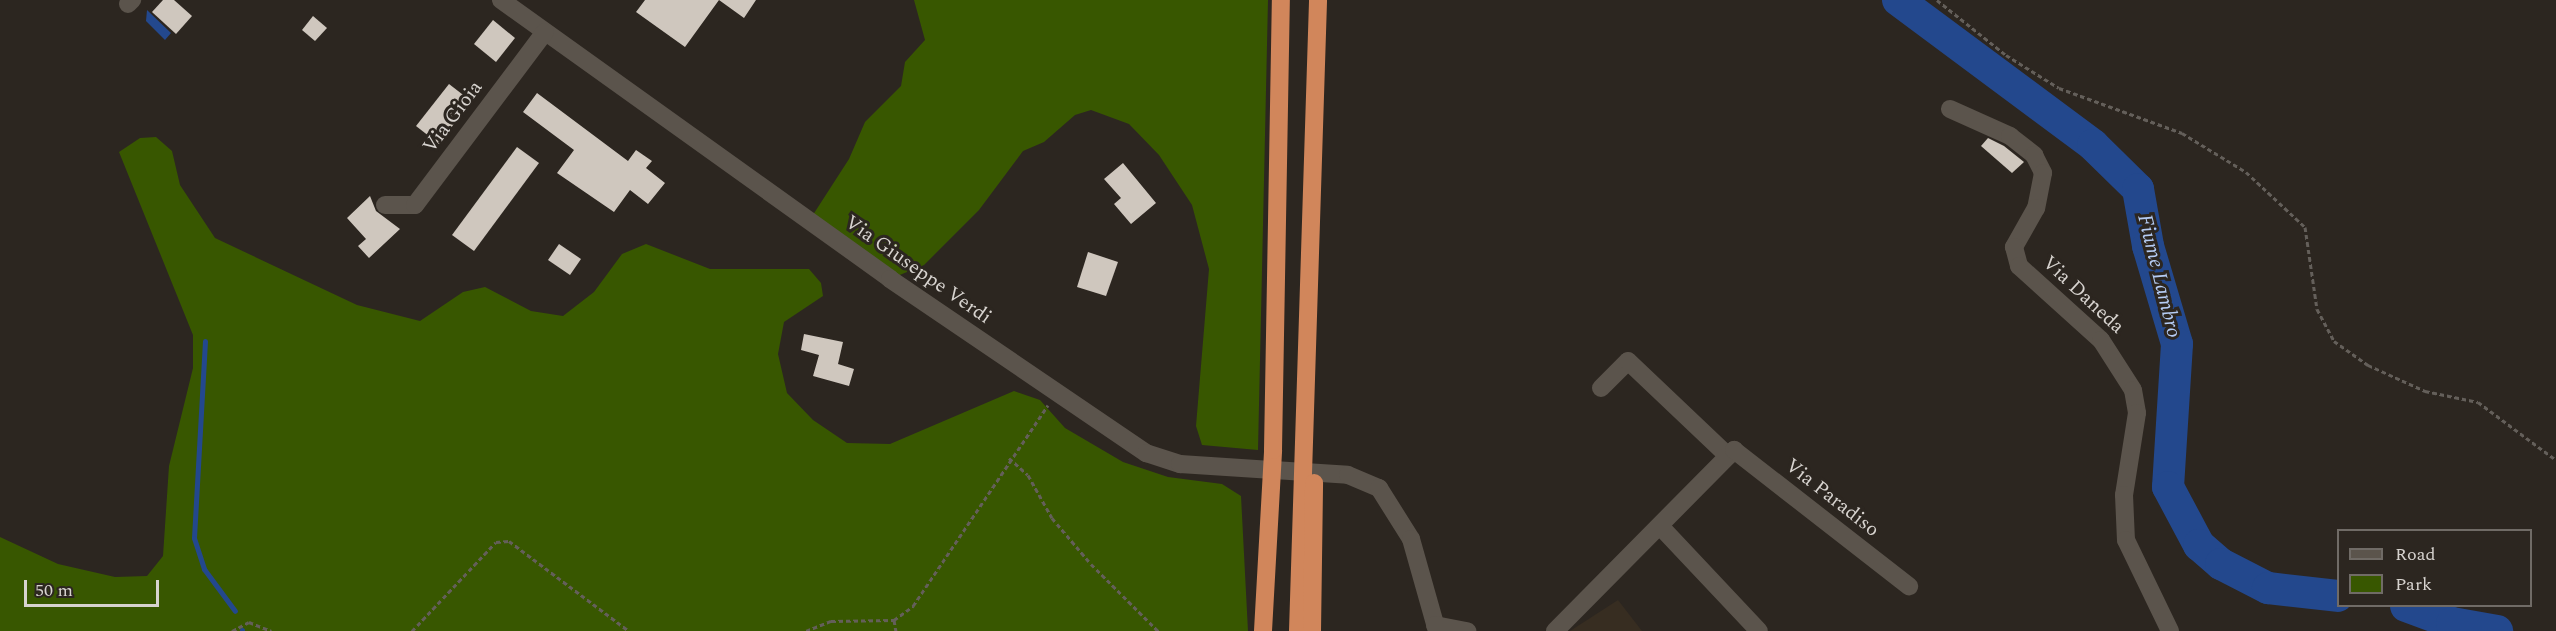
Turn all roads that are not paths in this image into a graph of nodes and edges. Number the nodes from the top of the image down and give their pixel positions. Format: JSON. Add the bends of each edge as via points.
{"nodes":[{"id":1,"x":501,"y":0,"type":"edge"},
{"id":2,"x":1281,"y":0,"type":"edge"},
{"id":3,"x":1318,"y":0,"type":"edge"},
{"id":4,"x":545,"y":32,"type":"junction"},
{"id":5,"x":1950,"y":109,"type":"dead end"},
{"id":6,"x":386,"y":205,"type":"dead end"},
{"id":7,"x":1601,"y":388,"type":"dead end"},
{"id":8,"x":1307,"y":434,"type":"junction"},
{"id":9,"x":1728,"y":456,"type":"junction"},
{"id":10,"x":1660,"y":526,"type":"junction"},
{"id":11,"x":1909,"y":586,"type":"dead end"},
{"id":12,"x":1436,"y":628,"type":"edge"},
{"id":13,"x":1263,"y":631,"type":"edge"},
{"id":14,"x":1298,"y":631,"type":"edge"},
{"id":15,"x":1312,"y":631,"type":"edge"},
{"id":16,"x":1467,"y":631,"type":"edge"},
{"id":17,"x":1555,"y":631,"type":"edge"},
{"id":18,"x":1759,"y":631,"type":"edge"},
{"id":19,"x":2170,"y":631,"type":"edge"}],
"edges":[{"from":1,"to":4,"type":"street","name":"Via Giuseppe Verdi"},
{"from":2,"to":13,"type":"highway","via":[[1273,450]]},
{"from":3,"to":8,"type":"highway"},
{"from":4,"to":6,"type":"street","name":"Via Gioia","via":[[415,205]]},
{"from":4,"to":12,"type":"street","name":"Via Giuseppe Verdi","via":[[1146,453],[1180,464],[1348,475],[1379,488],[1398,511],[1421,566]]},
{"from":5,"to":19,"type":"street","name":"Via Daneda","via":[[2010,136],[2034,155],[2043,173],[2036,208],[2014,247],[2019,266],[2101,340],[2133,390],[2137,413],[2124,495],[2126,540]]},
{"from":7,"to":9,"type":"street","name":"Via Paradiso","via":[[1628,361]]},
{"from":8,"to":14,"type":"highway"},
{"from":8,"to":15,"type":"highway","via":[[1316,501]]},
{"from":9,"to":10,"type":"street"},
{"from":9,"to":11,"type":"street","name":"Via Paradiso","via":[[1734,450]]},
{"from":10,"to":17,"type":"street"},
{"from":10,"to":18,"type":"street"},
{"from":12,"to":16,"type":"street"}]}
